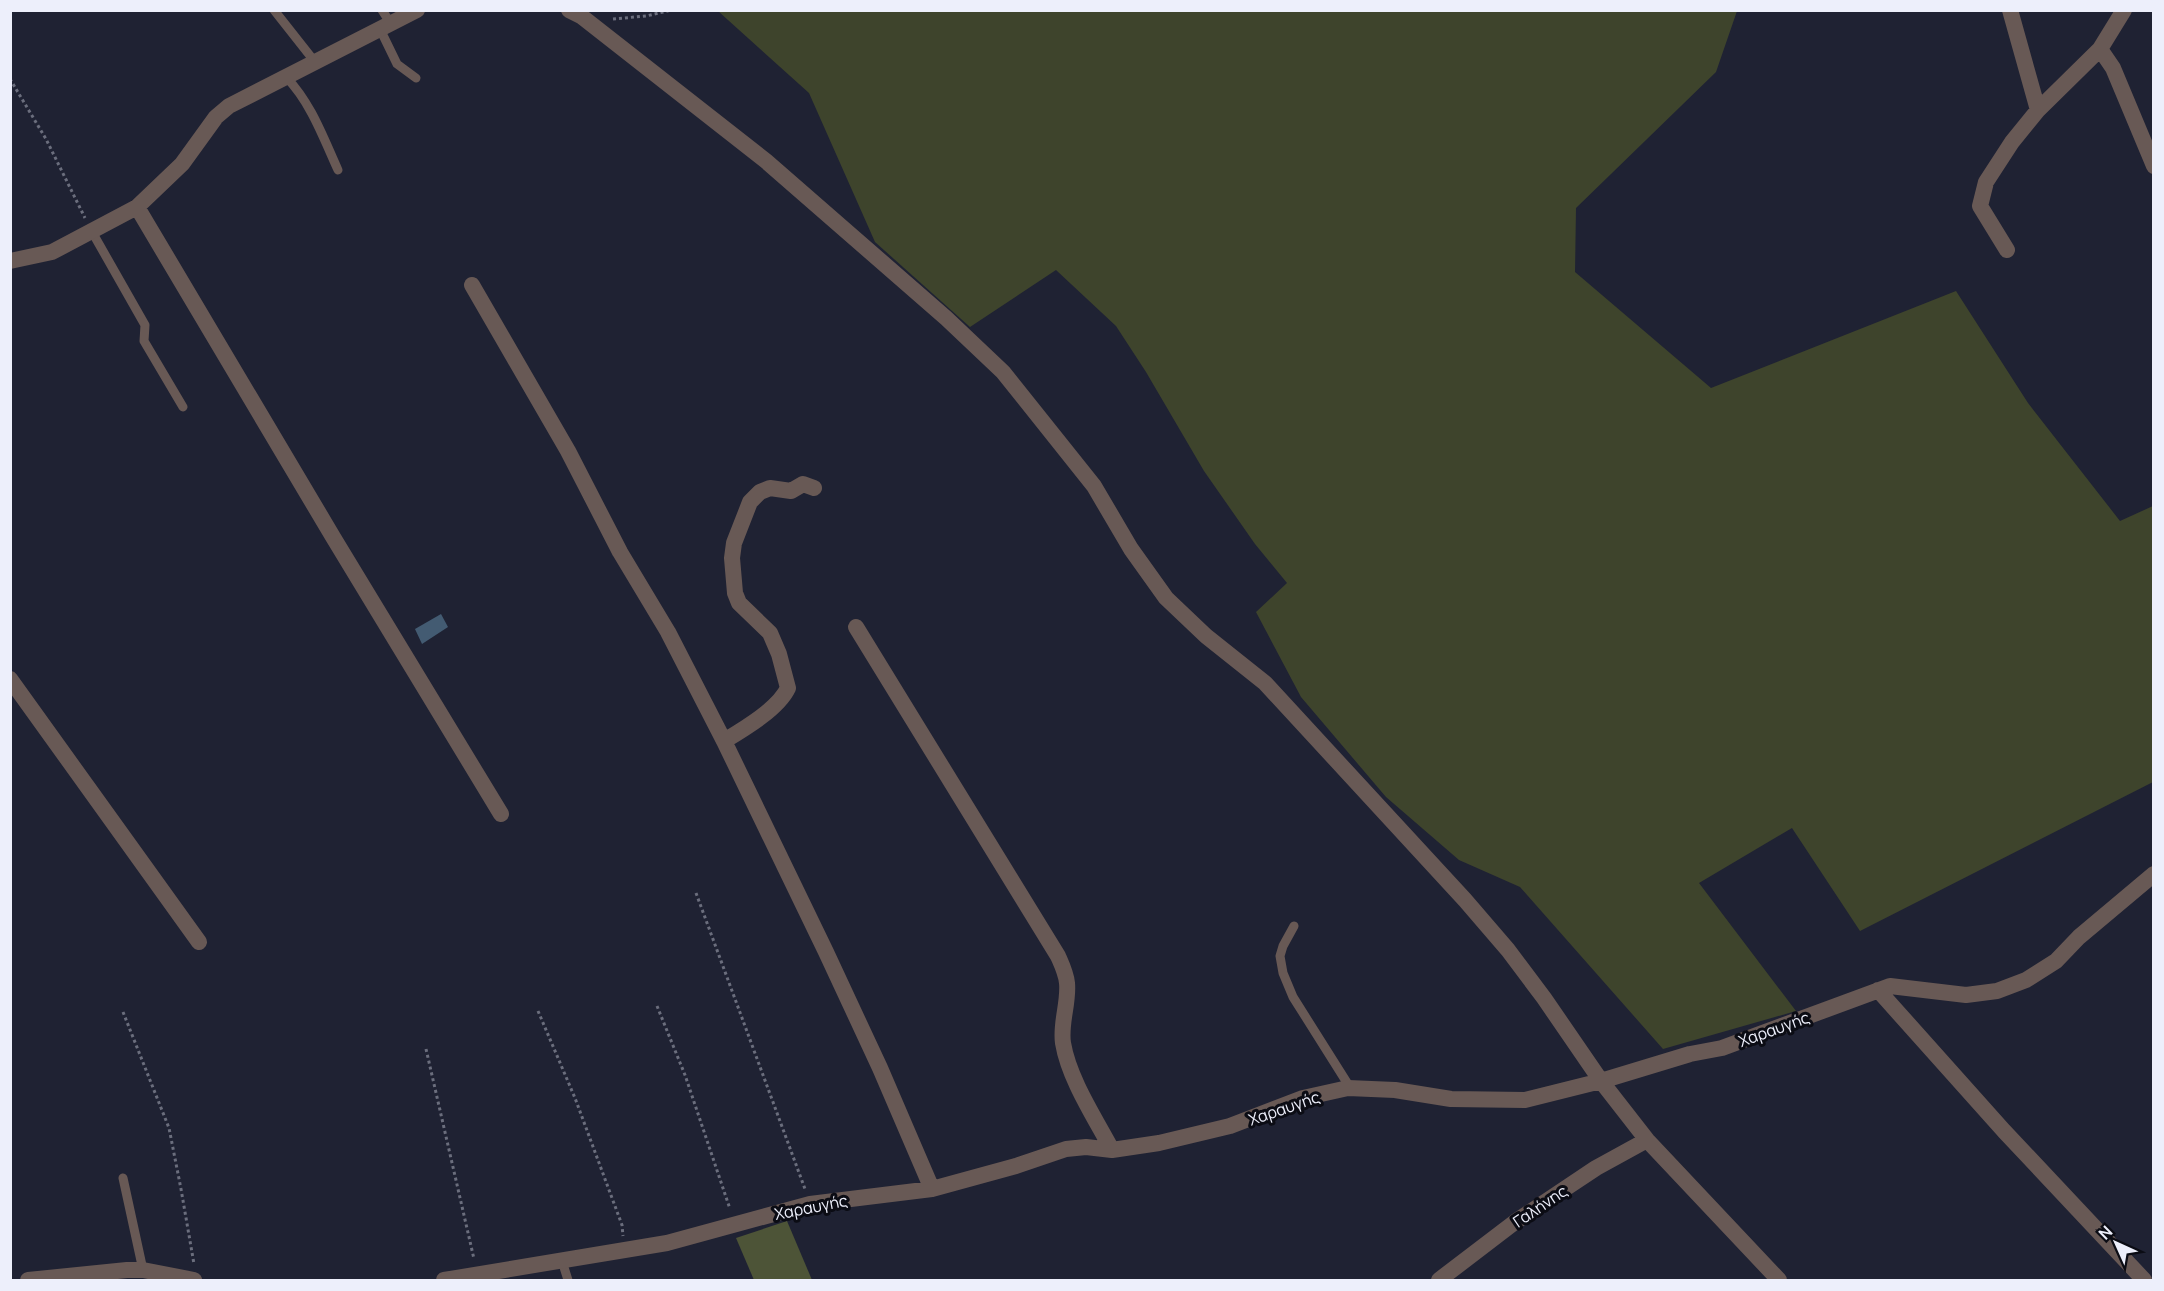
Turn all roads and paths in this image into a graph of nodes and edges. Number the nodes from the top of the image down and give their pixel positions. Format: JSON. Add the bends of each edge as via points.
{"nodes":[{"id":1,"x":274,"y":10,"type":"edge"},
{"id":2,"x":417,"y":10,"type":"edge"},
{"id":3,"x":672,"y":10,"type":"edge"},
{"id":4,"x":2010,"y":10,"type":"edge"},
{"id":5,"x":2124,"y":10,"type":"edge"},
{"id":6,"x":575,"y":13,"type":"edge"},
{"id":7,"x":384,"y":21,"type":"edge"},
{"id":8,"x":2100,"y":49,"type":"junction"},
{"id":9,"x":315,"y":62,"type":"junction"},
{"id":10,"x":286,"y":77,"type":"junction"},
{"id":11,"x":416,"y":78,"type":"dead end"},
{"id":12,"x":10,"y":79,"type":"edge"},
{"id":13,"x":2038,"y":110,"type":"junction"},
{"id":14,"x":2154,"y":166,"type":"edge"},
{"id":15,"x":338,"y":170,"type":"dead end"},
{"id":16,"x":137,"y":207,"type":"junction"},
{"id":17,"x":91,"y":230,"type":"junction"},
{"id":18,"x":2007,"y":250,"type":"dead end"},
{"id":19,"x":10,"y":261,"type":"edge"},
{"id":20,"x":472,"y":285,"type":"dead end"},
{"id":21,"x":183,"y":407,"type":"dead end"},
{"id":22,"x":814,"y":488,"type":"dead end"},
{"id":23,"x":856,"y":627,"type":"dead end"},
{"id":24,"x":10,"y":679,"type":"edge"},
{"id":25,"x":724,"y":741,"type":"junction"},
{"id":26,"x":501,"y":814,"type":"dead end"},
{"id":27,"x":2154,"y":874,"type":"edge"},
{"id":28,"x":696,"y":893,"type":"dead end"},
{"id":29,"x":1294,"y":926,"type":"dead end"},
{"id":30,"x":199,"y":942,"type":"dead end"},
{"id":31,"x":1878,"y":990,"type":"junction"},
{"id":32,"x":657,"y":1006,"type":"dead end"},
{"id":33,"x":538,"y":1011,"type":"dead end"},
{"id":34,"x":123,"y":1012,"type":"dead end"},
{"id":35,"x":426,"y":1049,"type":"dead end"},
{"id":36,"x":1601,"y":1081,"type":"junction"},
{"id":37,"x":1351,"y":1089,"type":"junction"},
{"id":38,"x":1647,"y":1140,"type":"junction"},
{"id":39,"x":1112,"y":1150,"type":"junction"},
{"id":40,"x":123,"y":1178,"type":"dead end"},
{"id":41,"x":932,"y":1189,"type":"junction"},
{"id":42,"x":810,"y":1204,"type":"junction"},
{"id":43,"x":735,"y":1225,"type":"junction"},
{"id":44,"x":633,"y":1249,"type":"junction"},
{"id":45,"x":562,"y":1261,"type":"junction"},
{"id":46,"x":143,"y":1270,"type":"junction"},
{"id":47,"x":477,"y":1275,"type":"junction"},
{"id":48,"x":175,"y":1278,"type":"edge"},
{"id":49,"x":28,"y":1281,"type":"edge"},
{"id":50,"x":194,"y":1281,"type":"edge"},
{"id":51,"x":444,"y":1281,"type":"edge"},
{"id":52,"x":568,"y":1281,"type":"edge"},
{"id":53,"x":1439,"y":1281,"type":"edge"},
{"id":54,"x":1779,"y":1281,"type":"edge"},
{"id":55,"x":2144,"y":1281,"type":"edge"}],
"edges":[{"from":1,"to":9,"type":"lane"},
{"from":2,"to":7,"type":"street"},
{"from":3,"to":6,"type":"path","via":[[615,19]]},
{"from":4,"to":13,"type":"street"},
{"from":5,"to":8,"type":"street"},
{"from":6,"to":36,"type":"street","via":[[766,161],[1003,372],[1094,486],[1166,598],[1265,683],[1465,900],[1508,950]]},
{"from":7,"to":9,"type":"street"},
{"from":7,"to":11,"type":"lane","via":[[398,63]]},
{"from":8,"to":13,"type":"street"},
{"from":8,"to":14,"type":"street","via":[[2113,68]]},
{"from":9,"to":10,"type":"street"},
{"from":10,"to":15,"type":"lane","via":[[310,108]]},
{"from":10,"to":16,"type":"street","via":[[229,106],[216,117],[182,164]]},
{"from":12,"to":17,"type":"path","via":[[46,139]]},
{"from":13,"to":18,"type":"street","via":[[1986,182],[1980,206]]},
{"from":16,"to":17,"type":"street"},
{"from":16,"to":26,"type":"street"},
{"from":17,"to":19,"type":"street","via":[[52,252]]},
{"from":17,"to":21,"type":"lane","via":[[145,324],[144,341]]},
{"from":20,"to":25,"type":"street","via":[[568,451]]},
{"from":22,"to":25,"type":"street","via":[[803,484],[791,491],[770,488],[759,492],[750,502],[734,543],[735,593],[744,608],[770,633],[788,688],[779,701]]},
{"from":23,"to":39,"type":"street","via":[[1058,956],[1067,984],[1063,1042]]},
{"from":24,"to":30,"type":"street"},
{"from":25,"to":41,"type":"street","via":[[826,952]]},
{"from":27,"to":31,"type":"street","name":"Χαραυγής","via":[[2056,961],[2026,980],[1997,991],[1965,995],[1890,986]]},
{"from":28,"to":42,"type":"path"},
{"from":29,"to":37,"type":"lane","via":[[1280,956],[1283,973],[1293,997]]},
{"from":31,"to":36,"type":"street","name":"Χαραυγής","via":[[1722,1048]]},
{"from":31,"to":55,"type":"street"},
{"from":32,"to":43,"type":"path","via":[[685,1075]]},
{"from":33,"to":44,"type":"path","via":[[591,1140],[622,1225],[623,1238]]},
{"from":34,"to":50,"type":"path","via":[[169,1128],[193,1255]]},
{"from":35,"to":47,"type":"path"},
{"from":36,"to":37,"type":"street","name":"Χαραυγής","via":[[1525,1101],[1451,1099],[1395,1090]]},
{"from":36,"to":38,"type":"street"},
{"from":37,"to":39,"type":"street","name":"Χαραυγής","via":[[1303,1098],[1230,1126]]},
{"from":38,"to":53,"type":"street","name":"Γαλήνης","via":[[1596,1168],[1515,1222]]},
{"from":38,"to":54,"type":"street"},
{"from":39,"to":41,"type":"street","name":"Χαραυγής","via":[[1066,1149]]},
{"from":40,"to":46,"type":"lane"},
{"from":41,"to":42,"type":"street","name":"Χαραυγής"},
{"from":42,"to":43,"type":"street","name":"Χαραυγής"},
{"from":43,"to":44,"type":"street","name":"Χαραυγής"},
{"from":44,"to":45,"type":"street","name":"Χαραυγής"},
{"from":45,"to":47,"type":"street","name":"Χαραυγής"},
{"from":45,"to":52,"type":"lane"},
{"from":46,"to":48,"type":"street"},
{"from":46,"to":49,"type":"street"},
{"from":47,"to":51,"type":"street","name":"Χαραυγής"},
{"from":48,"to":50,"type":"street"}]}
